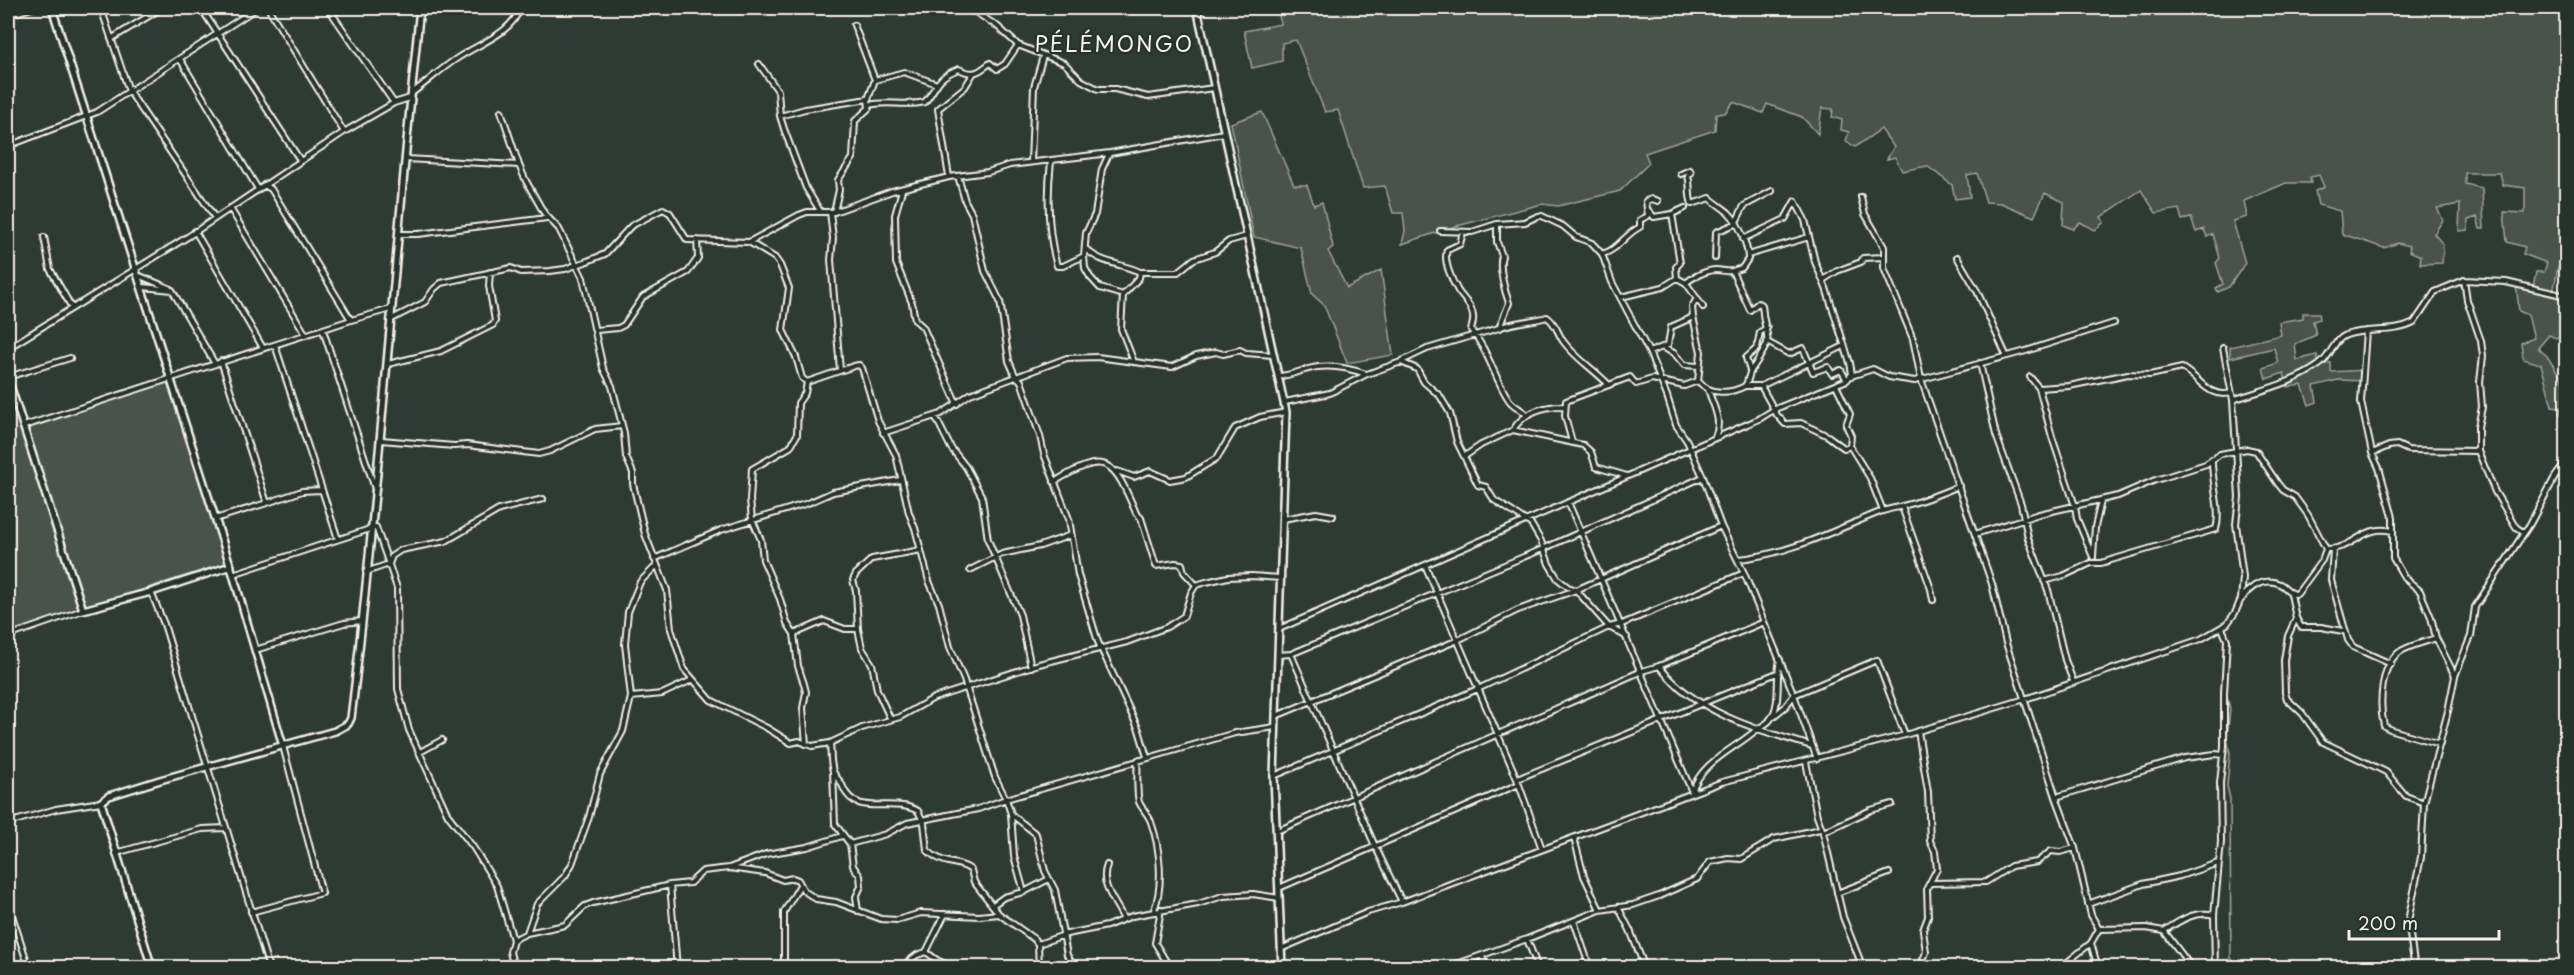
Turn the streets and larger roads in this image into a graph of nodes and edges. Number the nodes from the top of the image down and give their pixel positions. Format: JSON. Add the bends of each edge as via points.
{"nodes":[{"id":1,"x":32,"y":8,"type":"edge"},
{"id":2,"x":52,"y":8,"type":"edge"},
{"id":3,"x":101,"y":8,"type":"edge"},
{"id":4,"x":162,"y":8,"type":"edge"},
{"id":5,"x":201,"y":8,"type":"edge"},
{"id":6,"x":257,"y":8,"type":"edge"},
{"id":7,"x":268,"y":8,"type":"edge"},
{"id":8,"x":328,"y":8,"type":"edge"},
{"id":9,"x":344,"y":8,"type":"edge"},
{"id":10,"x":420,"y":8,"type":"edge"},
{"id":11,"x":520,"y":8,"type":"edge"},
{"id":12,"x":969,"y":8,"type":"edge"},
{"id":13,"x":1197,"y":8,"type":"edge"},
{"id":14,"x":332,"y":14,"type":"junction"},
{"id":15,"x":8,"y":15,"type":"edge"},
{"id":16,"x":854,"y":25,"type":"dead end"},
{"id":17,"x":218,"y":34,"type":"junction"},
{"id":18,"x":111,"y":39,"type":"junction"},
{"id":19,"x":1018,"y":45,"type":"junction"},
{"id":20,"x":1043,"y":56,"type":"junction"},
{"id":21,"x":180,"y":59,"type":"junction"},
{"id":22,"x":759,"y":64,"type":"dead end"},
{"id":23,"x":973,"y":74,"type":"junction"},
{"id":24,"x":875,"y":80,"type":"junction"},
{"id":25,"x":938,"y":84,"type":"junction"},
{"id":26,"x":1214,"y":88,"type":"junction"},
{"id":27,"x":129,"y":91,"type":"junction"},
{"id":28,"x":410,"y":96,"type":"junction"},
{"id":29,"x":868,"y":99,"type":"junction"},
{"id":30,"x":394,"y":103,"type":"junction"},
{"id":31,"x":869,"y":105,"type":"junction"},
{"id":32,"x":501,"y":111,"type":"dead end"},
{"id":33,"x":87,"y":116,"type":"junction"},
{"id":34,"x":780,"y":116,"type":"junction"},
{"id":35,"x":344,"y":132,"type":"junction"},
{"id":36,"x":1224,"y":134,"type":"junction"},
{"id":37,"x":8,"y":146,"type":"edge"},
{"id":38,"x":1110,"y":153,"type":"junction"},
{"id":39,"x":406,"y":159,"type":"junction"},
{"id":40,"x":300,"y":160,"type":"junction"},
{"id":41,"x":1051,"y":161,"type":"junction"},
{"id":42,"x":1031,"y":162,"type":"junction"},
{"id":43,"x":519,"y":165,"type":"junction"},
{"id":44,"x":1681,"y":174,"type":"dead end"},
{"id":45,"x":958,"y":176,"type":"junction"},
{"id":46,"x":949,"y":177,"type":"junction"},
{"id":47,"x":264,"y":185,"type":"junction"},
{"id":48,"x":258,"y":189,"type":"junction"},
{"id":49,"x":902,"y":189,"type":"junction"},
{"id":50,"x":1772,"y":191,"type":"dead end"},
{"id":51,"x":1861,"y":197,"type":"dead end"},
{"id":52,"x":1658,"y":201,"type":"dead end"},
{"id":53,"x":230,"y":208,"type":"junction"},
{"id":54,"x":1685,"y":208,"type":"dead end"},
{"id":55,"x":1647,"y":210,"type":"junction"},
{"id":56,"x":820,"y":211,"type":"junction"},
{"id":57,"x":832,"y":212,"type":"junction"},
{"id":58,"x":1672,"y":214,"type":"junction"},
{"id":59,"x":215,"y":218,"type":"junction"},
{"id":60,"x":547,"y":218,"type":"junction"},
{"id":61,"x":1735,"y":224,"type":"junction"},
{"id":62,"x":1497,"y":225,"type":"junction"},
{"id":63,"x":195,"y":231,"type":"junction"},
{"id":64,"x":1440,"y":231,"type":"dead end"},
{"id":65,"x":1463,"y":232,"type":"junction"},
{"id":66,"x":399,"y":234,"type":"junction"},
{"id":67,"x":1247,"y":236,"type":"junction"},
{"id":68,"x":44,"y":237,"type":"dead end"},
{"id":69,"x":1809,"y":237,"type":"junction"},
{"id":70,"x":1743,"y":239,"type":"junction"},
{"id":71,"x":697,"y":240,"type":"junction"},
{"id":72,"x":749,"y":242,"type":"junction"},
{"id":73,"x":1086,"y":249,"type":"junction"},
{"id":74,"x":1602,"y":254,"type":"junction"},
{"id":75,"x":1748,"y":255,"type":"junction"},
{"id":76,"x":1084,"y":256,"type":"junction"},
{"id":77,"x":1884,"y":257,"type":"junction"},
{"id":78,"x":1957,"y":257,"type":"dead end"},
{"id":79,"x":1715,"y":258,"type":"dead end"},
{"id":80,"x":577,"y":264,"type":"junction"},
{"id":81,"x":137,"y":268,"type":"junction"},
{"id":82,"x":1732,"y":271,"type":"junction"},
{"id":83,"x":490,"y":272,"type":"junction"},
{"id":84,"x":1140,"y":272,"type":"junction"},
{"id":85,"x":140,"y":276,"type":"junction"},
{"id":86,"x":1677,"y":278,"type":"junction"},
{"id":87,"x":1823,"y":280,"type":"junction"},
{"id":88,"x":2464,"y":280,"type":"junction"},
{"id":89,"x":1686,"y":283,"type":"junction"},
{"id":90,"x":143,"y":287,"type":"junction"},
{"id":91,"x":172,"y":290,"type":"junction"},
{"id":92,"x":1123,"y":295,"type":"junction"},
{"id":93,"x":2566,"y":296,"type":"edge"},
{"id":94,"x":1621,"y":297,"type":"junction"},
{"id":95,"x":1697,"y":297,"type":"junction"},
{"id":96,"x":1703,"y":307,"type":"dead end"},
{"id":97,"x":72,"y":308,"type":"junction"},
{"id":98,"x":391,"y":309,"type":"junction"},
{"id":99,"x":1693,"y":317,"type":"junction"},
{"id":100,"x":351,"y":320,"type":"junction"},
{"id":101,"x":390,"y":320,"type":"junction"},
{"id":102,"x":2114,"y":323,"type":"dead end"},
{"id":103,"x":1499,"y":328,"type":"junction"},
{"id":104,"x":1767,"y":328,"type":"junction"},
{"id":105,"x":323,"y":330,"type":"junction"},
{"id":106,"x":596,"y":330,"type":"junction"},
{"id":107,"x":2366,"y":331,"type":"junction"},
{"id":108,"x":1475,"y":335,"type":"junction"},
{"id":109,"x":306,"y":336,"type":"junction"},
{"id":110,"x":1768,"y":343,"type":"junction"},
{"id":111,"x":274,"y":345,"type":"junction"},
{"id":112,"x":1844,"y":346,"type":"junction"},
{"id":113,"x":8,"y":348,"type":"edge"},
{"id":114,"x":263,"y":348,"type":"junction"},
{"id":115,"x":1663,"y":348,"type":"junction"},
{"id":116,"x":2223,"y":348,"type":"dead end"},
{"id":117,"x":1649,"y":352,"type":"junction"},
{"id":118,"x":1274,"y":355,"type":"junction"},
{"id":119,"x":2006,"y":355,"type":"junction"},
{"id":120,"x":70,"y":358,"type":"dead end"},
{"id":121,"x":221,"y":362,"type":"junction"},
{"id":122,"x":1401,"y":362,"type":"junction"},
{"id":123,"x":1809,"y":362,"type":"junction"},
{"id":124,"x":1134,"y":363,"type":"junction"},
{"id":125,"x":1980,"y":363,"type":"junction"},
{"id":126,"x":215,"y":364,"type":"junction"},
{"id":127,"x":387,"y":364,"type":"junction"},
{"id":128,"x":1699,"y":366,"type":"junction"},
{"id":129,"x":840,"y":370,"type":"junction"},
{"id":130,"x":1750,"y":371,"type":"junction"},
{"id":131,"x":1367,"y":374,"type":"junction"},
{"id":132,"x":1280,"y":376,"type":"junction"},
{"id":133,"x":1017,"y":377,"type":"junction"},
{"id":134,"x":2030,"y":377,"type":"dead end"},
{"id":135,"x":8,"y":378,"type":"edge"},
{"id":136,"x":172,"y":378,"type":"junction"},
{"id":137,"x":1849,"y":378,"type":"junction"},
{"id":138,"x":1921,"y":379,"type":"junction"},
{"id":139,"x":1698,"y":381,"type":"junction"},
{"id":140,"x":807,"y":382,"type":"junction"},
{"id":141,"x":1661,"y":382,"type":"junction"},
{"id":142,"x":1609,"y":385,"type":"junction"},
{"id":143,"x":1836,"y":385,"type":"junction"},
{"id":144,"x":1745,"y":386,"type":"junction"},
{"id":145,"x":1761,"y":386,"type":"junction"},
{"id":146,"x":2039,"y":388,"type":"junction"},
{"id":147,"x":1708,"y":389,"type":"junction"},
{"id":148,"x":2231,"y":393,"type":"junction"},
{"id":149,"x":2233,"y":400,"type":"junction"},
{"id":150,"x":1285,"y":402,"type":"junction"},
{"id":151,"x":957,"y":404,"type":"junction"},
{"id":152,"x":1564,"y":406,"type":"junction"},
{"id":153,"x":1775,"y":409,"type":"junction"},
{"id":154,"x":1286,"y":412,"type":"junction"},
{"id":155,"x":1527,"y":415,"type":"junction"},
{"id":156,"x":935,"y":416,"type":"junction"},
{"id":157,"x":24,"y":426,"type":"junction"},
{"id":158,"x":622,"y":426,"type":"junction"},
{"id":159,"x":1513,"y":430,"type":"junction"},
{"id":160,"x":883,"y":433,"type":"junction"},
{"id":161,"x":1714,"y":438,"type":"junction"},
{"id":162,"x":381,"y":440,"type":"junction"},
{"id":163,"x":1572,"y":442,"type":"junction"},
{"id":164,"x":1850,"y":446,"type":"junction"},
{"id":165,"x":1690,"y":448,"type":"junction"},
{"id":166,"x":2478,"y":451,"type":"junction"},
{"id":167,"x":2236,"y":452,"type":"junction"},
{"id":168,"x":2372,"y":453,"type":"junction"},
{"id":169,"x":1465,"y":456,"type":"junction"},
{"id":170,"x":2211,"y":459,"type":"junction"},
{"id":171,"x":2566,"y":462,"type":"edge"},
{"id":172,"x":1116,"y":471,"type":"junction"},
{"id":173,"x":1628,"y":477,"type":"junction"},
{"id":174,"x":1703,"y":477,"type":"junction"},
{"id":175,"x":901,"y":480,"type":"junction"},
{"id":176,"x":1053,"y":482,"type":"junction"},
{"id":177,"x":1959,"y":486,"type":"junction"},
{"id":178,"x":321,"y":490,"type":"junction"},
{"id":179,"x":376,"y":490,"type":"junction"},
{"id":180,"x":543,"y":499,"type":"dead end"},
{"id":181,"x":2101,"y":500,"type":"junction"},
{"id":182,"x":1568,"y":502,"type":"junction"},
{"id":183,"x":267,"y":503,"type":"junction"},
{"id":184,"x":2076,"y":506,"type":"junction"},
{"id":185,"x":1902,"y":507,"type":"junction"},
{"id":186,"x":1883,"y":511,"type":"junction"},
{"id":187,"x":1334,"y":516,"type":"dead end"},
{"id":188,"x":215,"y":519,"type":"junction"},
{"id":189,"x":752,"y":519,"type":"junction"},
{"id":190,"x":1283,"y":519,"type":"junction"},
{"id":191,"x":2025,"y":519,"type":"junction"},
{"id":192,"x":1525,"y":520,"type":"junction"},
{"id":193,"x":373,"y":526,"type":"junction"},
{"id":194,"x":1721,"y":526,"type":"junction"},
{"id":195,"x":1581,"y":531,"type":"junction"},
{"id":196,"x":2392,"y":531,"type":"junction"},
{"id":197,"x":2524,"y":533,"type":"junction"},
{"id":198,"x":1975,"y":534,"type":"junction"},
{"id":199,"x":1071,"y":535,"type":"junction"},
{"id":200,"x":338,"y":539,"type":"junction"},
{"id":201,"x":1545,"y":548,"type":"junction"},
{"id":202,"x":2326,"y":549,"type":"junction"},
{"id":203,"x":2332,"y":549,"type":"junction"},
{"id":204,"x":921,"y":550,"type":"junction"},
{"id":205,"x":2093,"y":557,"type":"junction"},
{"id":206,"x":995,"y":558,"type":"junction"},
{"id":207,"x":1738,"y":559,"type":"junction"},
{"id":208,"x":654,"y":560,"type":"junction"},
{"id":209,"x":2091,"y":563,"type":"junction"},
{"id":210,"x":389,"y":564,"type":"junction"},
{"id":211,"x":656,"y":565,"type":"junction"},
{"id":212,"x":231,"y":566,"type":"junction"},
{"id":213,"x":1425,"y":566,"type":"junction"},
{"id":214,"x":970,"y":570,"type":"dead end"},
{"id":215,"x":366,"y":572,"type":"junction"},
{"id":216,"x":1744,"y":573,"type":"junction"},
{"id":217,"x":233,"y":574,"type":"junction"},
{"id":218,"x":1280,"y":578,"type":"junction"},
{"id":219,"x":1602,"y":578,"type":"junction"},
{"id":220,"x":2044,"y":581,"type":"junction"},
{"id":221,"x":1196,"y":585,"type":"junction"},
{"id":222,"x":1576,"y":590,"type":"junction"},
{"id":223,"x":151,"y":592,"type":"junction"},
{"id":224,"x":1436,"y":592,"type":"junction"},
{"id":225,"x":2291,"y":594,"type":"junction"},
{"id":226,"x":2241,"y":599,"type":"junction"},
{"id":227,"x":1933,"y":600,"type":"dead end"},
{"id":228,"x":82,"y":610,"type":"junction"},
{"id":229,"x":2296,"y":618,"type":"junction"},
{"id":230,"x":363,"y":621,"type":"junction"},
{"id":231,"x":1764,"y":622,"type":"junction"},
{"id":232,"x":1622,"y":624,"type":"junction"},
{"id":233,"x":1610,"y":627,"type":"junction"},
{"id":234,"x":2222,"y":628,"type":"junction"},
{"id":235,"x":858,"y":629,"type":"junction"},
{"id":236,"x":1278,"y":629,"type":"junction"},
{"id":237,"x":2343,"y":631,"type":"junction"},
{"id":238,"x":794,"y":634,"type":"junction"},
{"id":239,"x":8,"y":636,"type":"edge"},
{"id":240,"x":1627,"y":637,"type":"junction"},
{"id":241,"x":2436,"y":638,"type":"junction"},
{"id":242,"x":1458,"y":640,"type":"junction"},
{"id":243,"x":1100,"y":648,"type":"junction"},
{"id":244,"x":255,"y":650,"type":"junction"},
{"id":245,"x":1291,"y":654,"type":"junction"},
{"id":246,"x":1278,"y":655,"type":"junction"},
{"id":247,"x":1780,"y":660,"type":"junction"},
{"id":248,"x":2391,"y":664,"type":"junction"},
{"id":249,"x":1659,"y":666,"type":"junction"},
{"id":250,"x":1031,"y":667,"type":"junction"},
{"id":251,"x":1642,"y":670,"type":"junction"},
{"id":252,"x":1777,"y":673,"type":"junction"},
{"id":253,"x":2455,"y":676,"type":"junction"},
{"id":254,"x":692,"y":680,"type":"junction"},
{"id":255,"x":2073,"y":681,"type":"junction"},
{"id":256,"x":966,"y":688,"type":"junction"},
{"id":257,"x":1480,"y":688,"type":"junction"},
{"id":258,"x":1794,"y":695,"type":"junction"},
{"id":259,"x":631,"y":697,"type":"junction"},
{"id":260,"x":2025,"y":699,"type":"junction"},
{"id":261,"x":1313,"y":702,"type":"junction"},
{"id":262,"x":1703,"y":704,"type":"junction"},
{"id":263,"x":1275,"y":716,"type":"junction"},
{"id":264,"x":890,"y":718,"type":"junction"},
{"id":265,"x":1662,"y":718,"type":"junction"},
{"id":266,"x":1770,"y":719,"type":"junction"},
{"id":267,"x":1275,"y":726,"type":"junction"},
{"id":268,"x":1756,"y":730,"type":"junction"},
{"id":269,"x":1918,"y":731,"type":"junction"},
{"id":270,"x":1498,"y":732,"type":"junction"},
{"id":271,"x":1905,"y":735,"type":"junction"},
{"id":272,"x":442,"y":740,"type":"dead end"},
{"id":273,"x":830,"y":743,"type":"junction"},
{"id":274,"x":2440,"y":744,"type":"junction"},
{"id":275,"x":806,"y":745,"type":"junction"},
{"id":276,"x":283,"y":746,"type":"junction"},
{"id":277,"x":1812,"y":747,"type":"junction"},
{"id":278,"x":1333,"y":750,"type":"junction"},
{"id":279,"x":420,"y":752,"type":"junction"},
{"id":280,"x":2223,"y":755,"type":"junction"},
{"id":281,"x":1147,"y":757,"type":"junction"},
{"id":282,"x":1816,"y":759,"type":"junction"},
{"id":283,"x":1138,"y":760,"type":"junction"},
{"id":284,"x":1806,"y":762,"type":"junction"},
{"id":285,"x":208,"y":768,"type":"junction"},
{"id":286,"x":833,"y":771,"type":"junction"},
{"id":287,"x":1274,"y":776,"type":"junction"},
{"id":288,"x":1518,"y":781,"type":"junction"},
{"id":289,"x":1692,"y":792,"type":"junction"},
{"id":290,"x":1354,"y":797,"type":"junction"},
{"id":291,"x":2056,"y":797,"type":"junction"},
{"id":292,"x":1006,"y":799,"type":"junction"},
{"id":293,"x":101,"y":802,"type":"junction"},
{"id":294,"x":2424,"y":803,"type":"junction"},
{"id":295,"x":1892,"y":804,"type":"dead end"},
{"id":296,"x":1011,"y":814,"type":"junction"},
{"id":297,"x":922,"y":818,"type":"junction"},
{"id":298,"x":8,"y":823,"type":"edge"},
{"id":299,"x":226,"y":828,"type":"junction"},
{"id":300,"x":1822,"y":830,"type":"junction"},
{"id":301,"x":1277,"y":831,"type":"junction"},
{"id":302,"x":843,"y":836,"type":"junction"},
{"id":303,"x":1574,"y":838,"type":"junction"},
{"id":304,"x":850,"y":844,"type":"junction"},
{"id":305,"x":1375,"y":846,"type":"junction"},
{"id":306,"x":2075,"y":848,"type":"junction"},
{"id":307,"x":1542,"y":849,"type":"junction"},
{"id":308,"x":116,"y":853,"type":"junction"},
{"id":309,"x":2218,"y":863,"type":"junction"},
{"id":310,"x":1107,"y":865,"type":"dead end"},
{"id":311,"x":729,"y":868,"type":"junction"},
{"id":312,"x":1889,"y":873,"type":"dead end"},
{"id":313,"x":1049,"y":879,"type":"junction"},
{"id":314,"x":1931,"y":883,"type":"junction"},
{"id":315,"x":670,"y":885,"type":"junction"},
{"id":316,"x":800,"y":885,"type":"junction"},
{"id":317,"x":1279,"y":888,"type":"junction"},
{"id":318,"x":1024,"y":892,"type":"junction"},
{"id":319,"x":1837,"y":893,"type":"junction"},
{"id":320,"x":1280,"y":898,"type":"junction"},
{"id":321,"x":1402,"y":902,"type":"junction"},
{"id":322,"x":8,"y":903,"type":"edge"},
{"id":323,"x":2087,"y":904,"type":"junction"},
{"id":324,"x":993,"y":905,"type":"junction"},
{"id":325,"x":1618,"y":908,"type":"junction"},
{"id":326,"x":1161,"y":909,"type":"junction"},
{"id":327,"x":1154,"y":910,"type":"junction"},
{"id":328,"x":1600,"y":910,"type":"junction"},
{"id":329,"x":858,"y":911,"type":"junction"},
{"id":330,"x":251,"y":912,"type":"junction"},
{"id":331,"x":945,"y":914,"type":"junction"},
{"id":332,"x":999,"y":914,"type":"junction"},
{"id":333,"x":2214,"y":915,"type":"junction"},
{"id":334,"x":1123,"y":918,"type":"junction"},
{"id":335,"x":1574,"y":921,"type":"junction"},
{"id":336,"x":2099,"y":929,"type":"junction"},
{"id":337,"x":2164,"y":931,"type":"junction"},
{"id":338,"x":526,"y":933,"type":"junction"},
{"id":339,"x":1063,"y":935,"type":"junction"},
{"id":340,"x":1527,"y":939,"type":"junction"},
{"id":341,"x":513,"y":940,"type":"junction"},
{"id":342,"x":2091,"y":943,"type":"junction"},
{"id":343,"x":1038,"y":944,"type":"junction"},
{"id":344,"x":1283,"y":948,"type":"junction"},
{"id":345,"x":926,"y":952,"type":"junction"},
{"id":346,"x":1482,"y":956,"type":"junction"},
{"id":347,"x":30,"y":968,"type":"edge"},
{"id":348,"x":152,"y":968,"type":"edge"},
{"id":349,"x":269,"y":968,"type":"edge"},
{"id":350,"x":514,"y":968,"type":"edge"},
{"id":351,"x":678,"y":968,"type":"edge"},
{"id":352,"x":784,"y":968,"type":"edge"},
{"id":353,"x":900,"y":968,"type":"edge"},
{"id":354,"x":954,"y":968,"type":"edge"},
{"id":355,"x":1039,"y":968,"type":"edge"},
{"id":356,"x":1075,"y":968,"type":"edge"},
{"id":357,"x":1170,"y":968,"type":"edge"},
{"id":358,"x":1282,"y":968,"type":"edge"},
{"id":359,"x":1446,"y":968,"type":"edge"},
{"id":360,"x":1486,"y":968,"type":"edge"},
{"id":361,"x":1538,"y":968,"type":"edge"},
{"id":362,"x":1590,"y":968,"type":"edge"},
{"id":363,"x":1645,"y":968,"type":"edge"},
{"id":364,"x":1863,"y":968,"type":"edge"},
{"id":365,"x":1920,"y":968,"type":"edge"},
{"id":366,"x":2060,"y":968,"type":"edge"},
{"id":367,"x":2098,"y":968,"type":"edge"},
{"id":368,"x":2192,"y":968,"type":"edge"},
{"id":369,"x":2215,"y":968,"type":"edge"},
{"id":370,"x":2413,"y":968,"type":"edge"}],
"edges":[{"from":1,"to":15,"type":"street"},
{"from":2,"to":33,"type":"street"},
{"from":3,"to":18,"type":"street"},
{"from":4,"to":18,"type":"street"},
{"from":5,"to":17,"type":"street"},
{"from":6,"to":17,"type":"street"},
{"from":7,"to":35,"type":"street"},
{"from":8,"to":14,"type":"street"},
{"from":9,"to":14,"type":"street"},
{"from":10,"to":28,"type":"street"},
{"from":11,"to":28,"type":"street","via":[[517,18],[504,29],[458,57]]},
{"from":12,"to":19,"type":"street"},
{"from":13,"to":26,"type":"street"},
{"from":14,"to":30,"type":"street"},
{"from":16,"to":24,"type":"street"},
{"from":17,"to":21,"type":"street"},
{"from":17,"to":40,"type":"street"},
{"from":18,"to":27,"type":"street"},
{"from":19,"to":20,"type":"street"},
{"from":19,"to":23,"type":"street","via":[[1005,64],[997,69],[990,63]]},
{"from":20,"to":26,"type":"street","via":[[1069,66],[1081,80],[1103,91],[1148,97]]},
{"from":20,"to":42,"type":"street","via":[[1034,87]]},
{"from":21,"to":27,"type":"street"},
{"from":21,"to":48,"type":"street"},
{"from":22,"to":34,"type":"street","via":[[778,91]]},
{"from":23,"to":25,"type":"street","via":[[959,69],[946,73]]},
{"from":23,"to":46,"type":"street","via":[[965,87],[938,109]]},
{"from":24,"to":25,"type":"street","via":[[904,72]]},
{"from":24,"to":29,"type":"street"},
{"from":25,"to":31,"type":"street","via":[[925,102]]},
{"from":26,"to":36,"type":"street"},
{"from":27,"to":33,"type":"street"},
{"from":27,"to":59,"type":"street"},
{"from":28,"to":30,"type":"street"},
{"from":28,"to":39,"type":"street"},
{"from":29,"to":31,"type":"street"},
{"from":29,"to":34,"type":"street"},
{"from":30,"to":35,"type":"street"},
{"from":31,"to":57,"type":"street","via":[[855,121],[853,158],[838,180]]},
{"from":32,"to":43,"type":"street"},
{"from":33,"to":37,"type":"street"},
{"from":33,"to":81,"type":"street"},
{"from":34,"to":56,"type":"street","via":[[806,188]]},
{"from":35,"to":40,"type":"street"},
{"from":36,"to":38,"type":"street"},
{"from":36,"to":67,"type":"street"},
{"from":38,"to":41,"type":"street"},
{"from":38,"to":73,"type":"street","via":[[1102,169],[1095,214],[1086,233]]},
{"from":39,"to":43,"type":"street"},
{"from":39,"to":66,"type":"street"},
{"from":40,"to":47,"type":"street"},
{"from":41,"to":42,"type":"street"},
{"from":41,"to":76,"type":"street","via":[[1048,206],[1057,266]]},
{"from":42,"to":45,"type":"street"},
{"from":43,"to":60,"type":"street"},
{"from":44,"to":61,"type":"street","via":[[1690,170],[1688,194],[1692,204],[1710,198],[1729,213]]},
{"from":45,"to":46,"type":"street"},
{"from":45,"to":133,"type":"street","via":[[972,214],[985,271],[1000,301],[1009,361]]},
{"from":46,"to":49,"type":"street"},
{"from":47,"to":48,"type":"street"},
{"from":47,"to":100,"type":"street","via":[[271,189]]},
{"from":48,"to":53,"type":"street"},
{"from":49,"to":57,"type":"street"},
{"from":49,"to":151,"type":"street","via":[[895,215],[898,271],[915,320],[923,327]]},
{"from":50,"to":61,"type":"street","via":[[1744,206]]},
{"from":51,"to":77,"type":"street","via":[[1865,214],[1884,247]]},
{"from":52,"to":55,"type":"street","via":[[1646,201]]},
{"from":53,"to":59,"type":"street"},
{"from":53,"to":109,"type":"street"},
{"from":54,"to":58,"type":"street"},
{"from":55,"to":58,"type":"street","via":[[1654,217]]},
{"from":55,"to":74,"type":"street","via":[[1648,216],[1640,220],[1641,227],[1612,252]]},
{"from":56,"to":57,"type":"street"},
{"from":56,"to":72,"type":"street","via":[[799,215]]},
{"from":57,"to":129,"type":"street","via":[[831,260]]},
{"from":58,"to":86,"type":"street","via":[[1680,263],[1676,267]]},
{"from":59,"to":63,"type":"street"},
{"from":60,"to":66,"type":"street"},
{"from":60,"to":80,"type":"street","via":[[559,229]]},
{"from":61,"to":70,"type":"street"},
{"from":61,"to":79,"type":"street","via":[[1716,232]]},
{"from":62,"to":65,"type":"street"},
{"from":62,"to":74,"type":"street","via":[[1546,217],[1592,243]]},
{"from":62,"to":103,"type":"street","via":[[1502,283],[1509,303]]},
{"from":63,"to":81,"type":"street"},
{"from":63,"to":114,"type":"street"},
{"from":64,"to":65,"type":"street"},
{"from":65,"to":108,"type":"street","via":[[1460,244],[1445,254],[1458,291],[1473,316],[1471,330]]},
{"from":66,"to":98,"type":"street"},
{"from":67,"to":84,"type":"street","via":[[1194,259],[1178,272]]},
{"from":67,"to":118,"type":"street"},
{"from":68,"to":97,"type":"street","via":[[50,269]]},
{"from":69,"to":70,"type":"street","via":[[1795,201],[1785,219]]},
{"from":69,"to":75,"type":"street"},
{"from":69,"to":87,"type":"street"},
{"from":70,"to":75,"type":"street"},
{"from":71,"to":72,"type":"street"},
{"from":71,"to":80,"type":"street","via":[[684,238],[670,213],[663,209],[631,226],[605,254]]},
{"from":71,"to":106,"type":"street","via":[[698,258],[688,272],[643,297],[624,325]]},
{"from":72,"to":140,"type":"street","via":[[780,265],[789,288],[783,330]]},
{"from":73,"to":76,"type":"street"},
{"from":73,"to":84,"type":"street","via":[[1114,265]]},
{"from":74,"to":94,"type":"street"},
{"from":75,"to":82,"type":"street","via":[[1742,268]]},
{"from":76,"to":92,"type":"street","via":[[1090,278],[1100,288]]},
{"from":77,"to":87,"type":"street","via":[[1863,258]]},
{"from":77,"to":138,"type":"street","via":[[1884,268],[1913,339]]},
{"from":78,"to":119,"type":"street"},
{"from":80,"to":83,"type":"street","via":[[550,271],[521,272],[511,268]]},
{"from":80,"to":106,"type":"street"},
{"from":81,"to":85,"type":"street"},
{"from":81,"to":97,"type":"street"},
{"from":82,"to":89,"type":"street","via":[[1715,270]]},
{"from":82,"to":104,"type":"street","via":[[1750,310],[1758,303],[1762,305]]},
{"from":83,"to":101,"type":"street","via":[[441,283],[425,302]]},
{"from":83,"to":127,"type":"street","via":[[493,324],[441,351]]},
{"from":84,"to":92,"type":"street"},
{"from":85,"to":90,"type":"street"},
{"from":85,"to":91,"type":"street"},
{"from":86,"to":89,"type":"street"},
{"from":86,"to":94,"type":"street","via":[[1663,287]]},
{"from":87,"to":112,"type":"street"},
{"from":88,"to":93,"type":"street","via":[[2506,282]]},
{"from":88,"to":107,"type":"street","via":[[2435,292],[2414,323]]},
{"from":88,"to":166,"type":"street","via":[[2481,341]]},
{"from":89,"to":95,"type":"street"},
{"from":90,"to":91,"type":"street"},
{"from":90,"to":136,"type":"street"},
{"from":91,"to":126,"type":"street"},
{"from":92,"to":124,"type":"street","via":[[1121,329]]},
{"from":94,"to":117,"type":"street"},
{"from":95,"to":96,"type":"street"},
{"from":95,"to":99,"type":"street"},
{"from":97,"to":113,"type":"street"},
{"from":98,"to":100,"type":"street"},
{"from":98,"to":101,"type":"street"},
{"from":99,"to":115,"type":"street","via":[[1671,327],[1668,345]]},
{"from":99,"to":128,"type":"street"},
{"from":100,"to":105,"type":"street"},
{"from":101,"to":127,"type":"street"},
{"from":102,"to":119,"type":"street"},
{"from":103,"to":108,"type":"street"},
{"from":103,"to":142,"type":"street","via":[[1547,317],[1581,363]]},
{"from":104,"to":110,"type":"street"},
{"from":104,"to":130,"type":"street","via":[[1760,332],[1757,348],[1746,358]]},
{"from":105,"to":109,"type":"street"},
{"from":105,"to":179,"type":"street"},
{"from":106,"to":158,"type":"street","via":[[603,368]]},
{"from":107,"to":149,"type":"street","via":[[2340,338],[2323,363],[2304,374]]},
{"from":107,"to":168,"type":"street","via":[[2361,402]]},
{"from":108,"to":122,"type":"street","via":[[1427,349]]},
{"from":108,"to":155,"type":"street","via":[[1510,401]]},
{"from":109,"to":111,"type":"street"},
{"from":110,"to":123,"type":"street","via":[[1789,354],[1803,348]]},
{"from":110,"to":130,"type":"street"},
{"from":111,"to":114,"type":"street"},
{"from":111,"to":178,"type":"street"},
{"from":112,"to":123,"type":"street"},
{"from":112,"to":137,"type":"street","via":[[1852,371]]},
{"from":114,"to":121,"type":"street"},
{"from":115,"to":117,"type":"street"},
{"from":115,"to":128,"type":"street","via":[[1674,353],[1684,365]]},
{"from":116,"to":148,"type":"street"},
{"from":117,"to":141,"type":"street"},
{"from":118,"to":124,"type":"street","via":[[1240,350],[1196,356],[1172,367]]},
{"from":118,"to":132,"type":"street"},
{"from":119,"to":125,"type":"street"},
{"from":120,"to":135,"type":"street"},
{"from":121,"to":126,"type":"street"},
{"from":121,"to":183,"type":"street"},
{"from":122,"to":131,"type":"street"},
{"from":122,"to":169,"type":"street","via":[[1417,369],[1424,382],[1440,396],[1450,412]]},
{"from":123,"to":137,"type":"street","via":[[1813,372],[1828,367],[1832,374],[1841,370]]},
{"from":123,"to":145,"type":"street"},
{"from":124,"to":133,"type":"street","via":[[1083,356],[1053,362]]},
{"from":125,"to":138,"type":"street"},
{"from":125,"to":191,"type":"street","via":[[1996,435]]},
{"from":126,"to":136,"type":"street"},
{"from":127,"to":162,"type":"street"},
{"from":128,"to":139,"type":"street"},
{"from":129,"to":140,"type":"street"},
{"from":129,"to":160,"type":"street","via":[[861,367]]},
{"from":130,"to":144,"type":"street"},
{"from":131,"to":132,"type":"street","via":[[1319,366]]},
{"from":131,"to":150,"type":"street","via":[[1330,393]]},
{"from":132,"to":150,"type":"street"},
{"from":133,"to":151,"type":"street","via":[[970,394]]},
{"from":133,"to":176,"type":"street"},
{"from":134,"to":146,"type":"street"},
{"from":135,"to":157,"type":"street"},
{"from":136,"to":157,"type":"street"},
{"from":136,"to":188,"type":"street"},
{"from":137,"to":138,"type":"street","via":[[1874,369],[1898,379]]},
{"from":137,"to":143,"type":"street"},
{"from":138,"to":177,"type":"street"},
{"from":139,"to":141,"type":"street","via":[[1684,386]]},
{"from":139,"to":147,"type":"street"},
{"from":140,"to":189,"type":"street","via":[[798,403],[796,435],[790,447],[752,469]]},
{"from":141,"to":142,"type":"street","via":[[1652,379],[1636,384],[1630,377]]},
{"from":141,"to":165,"type":"street","via":[[1676,425]]},
{"from":142,"to":152,"type":"street","via":[[1566,401]]},
{"from":143,"to":153,"type":"street"},
{"from":143,"to":164,"type":"street","via":[[1850,414],[1846,425]]},
{"from":144,"to":145,"type":"street"},
{"from":144,"to":147,"type":"street","via":[[1726,393]]},
{"from":145,"to":153,"type":"street"},
{"from":146,"to":148,"type":"street","via":[[2182,368],[2220,396]]},
{"from":146,"to":184,"type":"street"},
{"from":147,"to":161,"type":"street","via":[[1719,418]]},
{"from":148,"to":149,"type":"street"},
{"from":149,"to":167,"type":"street"},
{"from":150,"to":154,"type":"street"},
{"from":151,"to":156,"type":"street"},
{"from":152,"to":155,"type":"street","via":[[1546,407]]},
{"from":152,"to":163,"type":"street"},
{"from":153,"to":161,"type":"street"},
{"from":153,"to":164,"type":"street","via":[[1785,424],[1801,423],[1844,448]]},
{"from":154,"to":172,"type":"street","via":[[1234,428],[1217,458],[1181,480],[1170,480],[1150,471],[1134,477]]},
{"from":154,"to":190,"type":"street"},
{"from":155,"to":159,"type":"street"},
{"from":156,"to":160,"type":"street"},
{"from":156,"to":206,"type":"street","via":[[982,497],[988,540]]},
{"from":157,"to":228,"type":"street"},
{"from":158,"to":162,"type":"street","via":[[595,429],[539,454]]},
{"from":158,"to":208,"type":"street","via":[[626,457]]},
{"from":159,"to":163,"type":"street"},
{"from":159,"to":169,"type":"street"},
{"from":160,"to":175,"type":"street","via":[[896,455]]},
{"from":161,"to":165,"type":"street"},
{"from":162,"to":179,"type":"street"},
{"from":163,"to":173,"type":"street","via":[[1591,452],[1596,467]]},
{"from":164,"to":186,"type":"street","via":[[1870,478]]},
{"from":165,"to":173,"type":"street"},
{"from":165,"to":174,"type":"street"},
{"from":166,"to":168,"type":"street","via":[[2408,450],[2397,445]]},
{"from":166,"to":197,"type":"street","via":[[2495,492],[2516,527]]},
{"from":167,"to":170,"type":"street"},
{"from":167,"to":202,"type":"street","via":[[2256,450],[2283,490],[2295,496]]},
{"from":167,"to":226,"type":"street"},
{"from":168,"to":196,"type":"street","via":[[2391,509]]},
{"from":169,"to":192,"type":"street","via":[[1478,485],[1486,487],[1494,500]]},
{"from":170,"to":181,"type":"street"},
{"from":170,"to":209,"type":"street","via":[[2216,529]]},
{"from":171,"to":197,"type":"street"},
{"from":172,"to":176,"type":"street","via":[[1094,462]]},
{"from":172,"to":221,"type":"street","via":[[1141,518],[1156,566],[1182,564]]},
{"from":173,"to":182,"type":"street"},
{"from":174,"to":194,"type":"street"},
{"from":174,"to":195,"type":"street"},
{"from":175,"to":189,"type":"street","via":[[847,488]]},
{"from":175,"to":204,"type":"street"},
{"from":176,"to":199,"type":"street"},
{"from":177,"to":185,"type":"street"},
{"from":177,"to":198,"type":"street"},
{"from":178,"to":183,"type":"street","via":[[302,491]]},
{"from":178,"to":200,"type":"street"},
{"from":179,"to":193,"type":"street"},
{"from":180,"to":210,"type":"street","via":[[499,510],[446,541],[400,550]]},
{"from":181,"to":184,"type":"street"},
{"from":181,"to":205,"type":"street"},
{"from":182,"to":192,"type":"street"},
{"from":182,"to":195,"type":"street"},
{"from":183,"to":188,"type":"street"},
{"from":184,"to":191,"type":"street"},
{"from":184,"to":205,"type":"street","via":[[2077,519]]},
{"from":185,"to":186,"type":"street"},
{"from":185,"to":227,"type":"street"},
{"from":186,"to":207,"type":"street","via":[[1802,546]]},
{"from":187,"to":190,"type":"street","via":[[1316,513]]},
{"from":188,"to":212,"type":"street"},
{"from":189,"to":208,"type":"street"},
{"from":189,"to":238,"type":"street","via":[[761,540],[763,560]]},
{"from":190,"to":218,"type":"street"},
{"from":191,"to":198,"type":"street"},
{"from":191,"to":220,"type":"street"},
{"from":192,"to":201,"type":"street"},
{"from":192,"to":213,"type":"street"},
{"from":193,"to":200,"type":"street"},
{"from":193,"to":210,"type":"street"},
{"from":193,"to":215,"type":"street"},
{"from":194,"to":207,"type":"street"},
{"from":194,"to":219,"type":"street"},
{"from":195,"to":201,"type":"street"},
{"from":195,"to":219,"type":"street"},
{"from":196,"to":203,"type":"street","via":[[2370,530]]},
{"from":196,"to":241,"type":"street","via":[[2396,566],[2421,591]]},
{"from":197,"to":253,"type":"street","via":[[2478,599],[2471,636]]},
{"from":198,"to":260,"type":"street"},
{"from":199,"to":206,"type":"street"},
{"from":199,"to":243,"type":"street","via":[[1078,575]]},
{"from":200,"to":217,"type":"street"},
{"from":201,"to":222,"type":"street","via":[[1558,579]]},
{"from":201,"to":224,"type":"street"},
{"from":202,"to":203,"type":"street"},
{"from":202,"to":225,"type":"street","via":[[2300,591]]},
{"from":203,"to":237,"type":"street","via":[[2331,580]]},
{"from":204,"to":235,"type":"street","via":[[873,559],[856,574],[853,580]]},
{"from":204,"to":256,"type":"street"},
{"from":205,"to":209,"type":"street"},
{"from":206,"to":214,"type":"street"},
{"from":206,"to":250,"type":"street","via":[[1020,615]]},
{"from":207,"to":216,"type":"street"},
{"from":208,"to":211,"type":"street"},
{"from":209,"to":220,"type":"street"},
{"from":210,"to":215,"type":"street"},
{"from":210,"to":279,"type":"street","via":[[397,588],[398,689]]},
{"from":211,"to":254,"type":"street","via":[[669,598],[672,629],[684,669]]},
{"from":211,"to":259,"type":"street","via":[[640,582],[628,612],[625,644]]},
{"from":212,"to":217,"type":"street"},
{"from":212,"to":223,"type":"street"},
{"from":213,"to":224,"type":"street"},
{"from":213,"to":236,"type":"street"},
{"from":215,"to":230,"type":"street"},
{"from":216,"to":231,"type":"street"},
{"from":216,"to":232,"type":"street"},
{"from":217,"to":244,"type":"street"},
{"from":218,"to":221,"type":"street","via":[[1228,577]]},
{"from":218,"to":236,"type":"street"},
{"from":219,"to":222,"type":"street"},
{"from":219,"to":232,"type":"street"},
{"from":220,"to":255,"type":"street"},
{"from":221,"to":243,"type":"street","via":[[1180,621]]},
{"from":222,"to":233,"type":"street"},
{"from":222,"to":242,"type":"street","via":[[1518,610]]},
{"from":223,"to":228,"type":"street"},
{"from":223,"to":285,"type":"street"},
{"from":224,"to":242,"type":"street"},
{"from":224,"to":245,"type":"street"},
{"from":225,"to":226,"type":"street","via":[[2278,583],[2264,583],[2254,585]]},
{"from":225,"to":229,"type":"street"},
{"from":226,"to":234,"type":"street","via":[[2235,614]]},
{"from":228,"to":239,"type":"street"},
{"from":229,"to":237,"type":"street","via":[[2304,627]]},
{"from":229,"to":294,"type":"street","via":[[2284,660],[2287,699],[2323,742],[2386,772],[2406,796]]},
{"from":230,"to":244,"type":"street"},
{"from":230,"to":276,"type":"street","via":[[348,724]]},
{"from":231,"to":247,"type":"street"},
{"from":231,"to":249,"type":"street"},
{"from":232,"to":233,"type":"street"},
{"from":232,"to":240,"type":"street"},
{"from":233,"to":240,"type":"street"},
{"from":233,"to":257,"type":"street"},
{"from":234,"to":255,"type":"street","via":[[2170,650]]},
{"from":234,"to":280,"type":"street","via":[[2227,640]]},
{"from":235,"to":238,"type":"street","via":[[824,621]]},
{"from":235,"to":264,"type":"street"},
{"from":236,"to":246,"type":"street"},
{"from":237,"to":248,"type":"street","via":[[2353,647]]},
{"from":238,"to":275,"type":"street","via":[[806,692]]},
{"from":240,"to":251,"type":"street"},
{"from":241,"to":248,"type":"street","via":[[2402,651]]},
{"from":241,"to":253,"type":"street"},
{"from":242,"to":257,"type":"street"},
{"from":242,"to":261,"type":"street"},
{"from":243,"to":250,"type":"street"},
{"from":243,"to":281,"type":"street","via":[[1136,722]]},
{"from":244,"to":276,"type":"street"},
{"from":245,"to":246,"type":"street"},
{"from":245,"to":261,"type":"street"},
{"from":246,"to":263,"type":"street"},
{"from":247,"to":252,"type":"street"},
{"from":247,"to":258,"type":"street"},
{"from":248,"to":274,"type":"street","via":[[2381,690],[2384,726]]},
{"from":249,"to":251,"type":"street"},
{"from":249,"to":262,"type":"street","via":[[1682,691]]},
{"from":250,"to":256,"type":"street"},
{"from":251,"to":265,"type":"street"},
{"from":251,"to":270,"type":"street"},
{"from":252,"to":262,"type":"street"},
{"from":252,"to":266,"type":"street","via":[[1778,699]]},
{"from":253,"to":274,"type":"street"},
{"from":254,"to":259,"type":"street","via":[[654,697]]},
{"from":254,"to":275,"type":"street","via":[[725,709],[791,743],[799,741]]},
{"from":255,"to":260,"type":"street"},
{"from":256,"to":264,"type":"street"},
{"from":256,"to":292,"type":"street"},
{"from":257,"to":270,"type":"street"},
{"from":257,"to":278,"type":"street"},
{"from":258,"to":266,"type":"street"},
{"from":258,"to":271,"type":"street","via":[[1878,660]]},
{"from":258,"to":277,"type":"street"},
{"from":259,"to":338,"type":"street","via":[[623,731],[600,774],[572,864],[537,904]]},
{"from":260,"to":269,"type":"street"},
{"from":260,"to":291,"type":"street"},
{"from":261,"to":263,"type":"street"},
{"from":261,"to":278,"type":"street"},
{"from":262,"to":265,"type":"street"},
{"from":262,"to":268,"type":"street"},
{"from":263,"to":267,"type":"street"},
{"from":264,"to":273,"type":"street"},
{"from":265,"to":288,"type":"street"},
{"from":265,"to":289,"type":"street"},
{"from":266,"to":268,"type":"street"},
{"from":267,"to":281,"type":"street"},
{"from":267,"to":287,"type":"street"},
{"from":268,"to":277,"type":"street"},
{"from":268,"to":289,"type":"street","via":[[1720,756],[1695,782]]},
{"from":269,"to":271,"type":"street"},
{"from":269,"to":314,"type":"street","via":[[1928,784],[1930,841],[1937,859]]},
{"from":270,"to":288,"type":"street"},
{"from":270,"to":290,"type":"street"},
{"from":271,"to":282,"type":"street"},
{"from":272,"to":279,"type":"street"},
{"from":273,"to":275,"type":"street"},
{"from":273,"to":286,"type":"street"},
{"from":274,"to":294,"type":"street"},
{"from":276,"to":285,"type":"street"},
{"from":276,"to":330,"type":"street","via":[[322,893]]},
{"from":277,"to":282,"type":"street"},
{"from":278,"to":287,"type":"street"},
{"from":278,"to":290,"type":"street"},
{"from":279,"to":341,"type":"street","via":[[448,815],[497,886]]},
{"from":280,"to":291,"type":"street","via":[[2185,758]]},
{"from":280,"to":309,"type":"street"},
{"from":281,"to":283,"type":"street"},
{"from":282,"to":284,"type":"street"},
{"from":283,"to":292,"type":"street"},
{"from":283,"to":327,"type":"street","via":[[1137,794],[1151,821],[1158,859],[1159,888]]},
{"from":284,"to":289,"type":"street","via":[[1736,777]]},
{"from":284,"to":300,"type":"street"},
{"from":285,"to":293,"type":"street","via":[[109,796]]},
{"from":285,"to":299,"type":"street"},
{"from":286,"to":297,"type":"street","via":[[848,798],[866,806],[906,806],[918,811]]},
{"from":286,"to":302,"type":"street","via":[[835,824]]},
{"from":287,"to":301,"type":"street"},
{"from":288,"to":305,"type":"street"},
{"from":288,"to":307,"type":"street"},
{"from":289,"to":303,"type":"street"},
{"from":290,"to":301,"type":"street"},
{"from":290,"to":305,"type":"street"},
{"from":291,"to":306,"type":"street"},
{"from":292,"to":296,"type":"street"},
{"from":292,"to":297,"type":"street","via":[[978,809]]},
{"from":293,"to":298,"type":"street","via":[[56,809]]},
{"from":293,"to":308,"type":"street"},
{"from":294,"to":370,"type":"street","via":[[2421,856],[2408,921]]},
{"from":295,"to":300,"type":"street"},
{"from":296,"to":313,"type":"street","via":[[1036,834]]},
{"from":296,"to":318,"type":"street","via":[[1014,856]]},
{"from":297,"to":304,"type":"street"},
{"from":297,"to":324,"type":"street","via":[[927,850],[942,861],[968,867],[974,882]]},
{"from":299,"to":308,"type":"street","via":[[202,829]]},
{"from":299,"to":330,"type":"street"},
{"from":300,"to":319,"type":"street"},
{"from":300,"to":325,"type":"street","via":[[1774,839],[1740,859],[1710,862],[1697,879],[1685,886]]},
{"from":301,"to":317,"type":"street"},
{"from":302,"to":304,"type":"street"},
{"from":302,"to":311,"type":"street","via":[[766,854]]},
{"from":303,"to":307,"type":"street"},
{"from":303,"to":328,"type":"street","via":[[1584,876]]},
{"from":304,"to":329,"type":"street","via":[[853,866],[860,876]]},
{"from":305,"to":317,"type":"street"},
{"from":305,"to":321,"type":"street"},
{"from":306,"to":314,"type":"street","via":[[2051,852],[2037,862],[2011,866],[1986,882]]},
{"from":306,"to":323,"type":"street"},
{"from":307,"to":321,"type":"street"},
{"from":308,"to":348,"type":"street"},
{"from":309,"to":323,"type":"street"},
{"from":309,"to":333,"type":"street"},
{"from":310,"to":334,"type":"street","via":[[1104,884]]},
{"from":311,"to":315,"type":"street","via":[[703,871],[690,883]]},
{"from":311,"to":316,"type":"street","via":[[783,880],[793,878]]},
{"from":312,"to":319,"type":"street"},
{"from":313,"to":318,"type":"street"},
{"from":313,"to":339,"type":"street","via":[[1055,890]]},
{"from":314,"to":365,"type":"street","via":[[1923,930],[1926,952]]},
{"from":315,"to":338,"type":"street","via":[[593,903],[565,925]]},
{"from":315,"to":351,"type":"street"},
{"from":316,"to":329,"type":"street","via":[[816,899]]},
{"from":316,"to":352,"type":"street","via":[[784,912]]},
{"from":317,"to":320,"type":"street"},
{"from":318,"to":324,"type":"street","via":[[1004,897]]},
{"from":319,"to":364,"type":"street"},
{"from":320,"to":326,"type":"street","via":[[1236,894],[1179,909]]},
{"from":320,"to":344,"type":"street"},
{"from":321,"to":344,"type":"street"},
{"from":322,"to":347,"type":"street"},
{"from":323,"to":336,"type":"street"},
{"from":324,"to":332,"type":"street"},
{"from":325,"to":328,"type":"street"},
{"from":325,"to":363,"type":"street"},
{"from":326,"to":327,"type":"street"},
{"from":326,"to":357,"type":"street","via":[[1155,943]]},
{"from":327,"to":334,"type":"street"},
{"from":328,"to":335,"type":"street"},
{"from":329,"to":331,"type":"street","via":[[897,921],[921,913]]},
{"from":330,"to":349,"type":"street"},
{"from":331,"to":332,"type":"street"},
{"from":331,"to":345,"type":"street"},
{"from":332,"to":343,"type":"street"},
{"from":333,"to":337,"type":"street","via":[[2190,916]]},
{"from":333,"to":369,"type":"street"},
{"from":334,"to":339,"type":"street","via":[[1107,926]]},
{"from":335,"to":340,"type":"street"},
{"from":335,"to":362,"type":"street"},
{"from":336,"to":337,"type":"street"},
{"from":336,"to":342,"type":"street"},
{"from":337,"to":368,"type":"street"},
{"from":338,"to":341,"type":"street"},
{"from":339,"to":343,"type":"street"},
{"from":339,"to":356,"type":"street","via":[[1067,955]]},
{"from":340,"to":346,"type":"street"},
{"from":340,"to":361,"type":"street"},
{"from":341,"to":350,"type":"street","via":[[510,952]]},
{"from":342,"to":366,"type":"street"},
{"from":342,"to":367,"type":"street"},
{"from":343,"to":355,"type":"street"},
{"from":344,"to":358,"type":"street"},
{"from":345,"to":353,"type":"street","via":[[917,954]]},
{"from":345,"to":354,"type":"street"},
{"from":346,"to":359,"type":"street"},
{"from":346,"to":360,"type":"street"}]}
